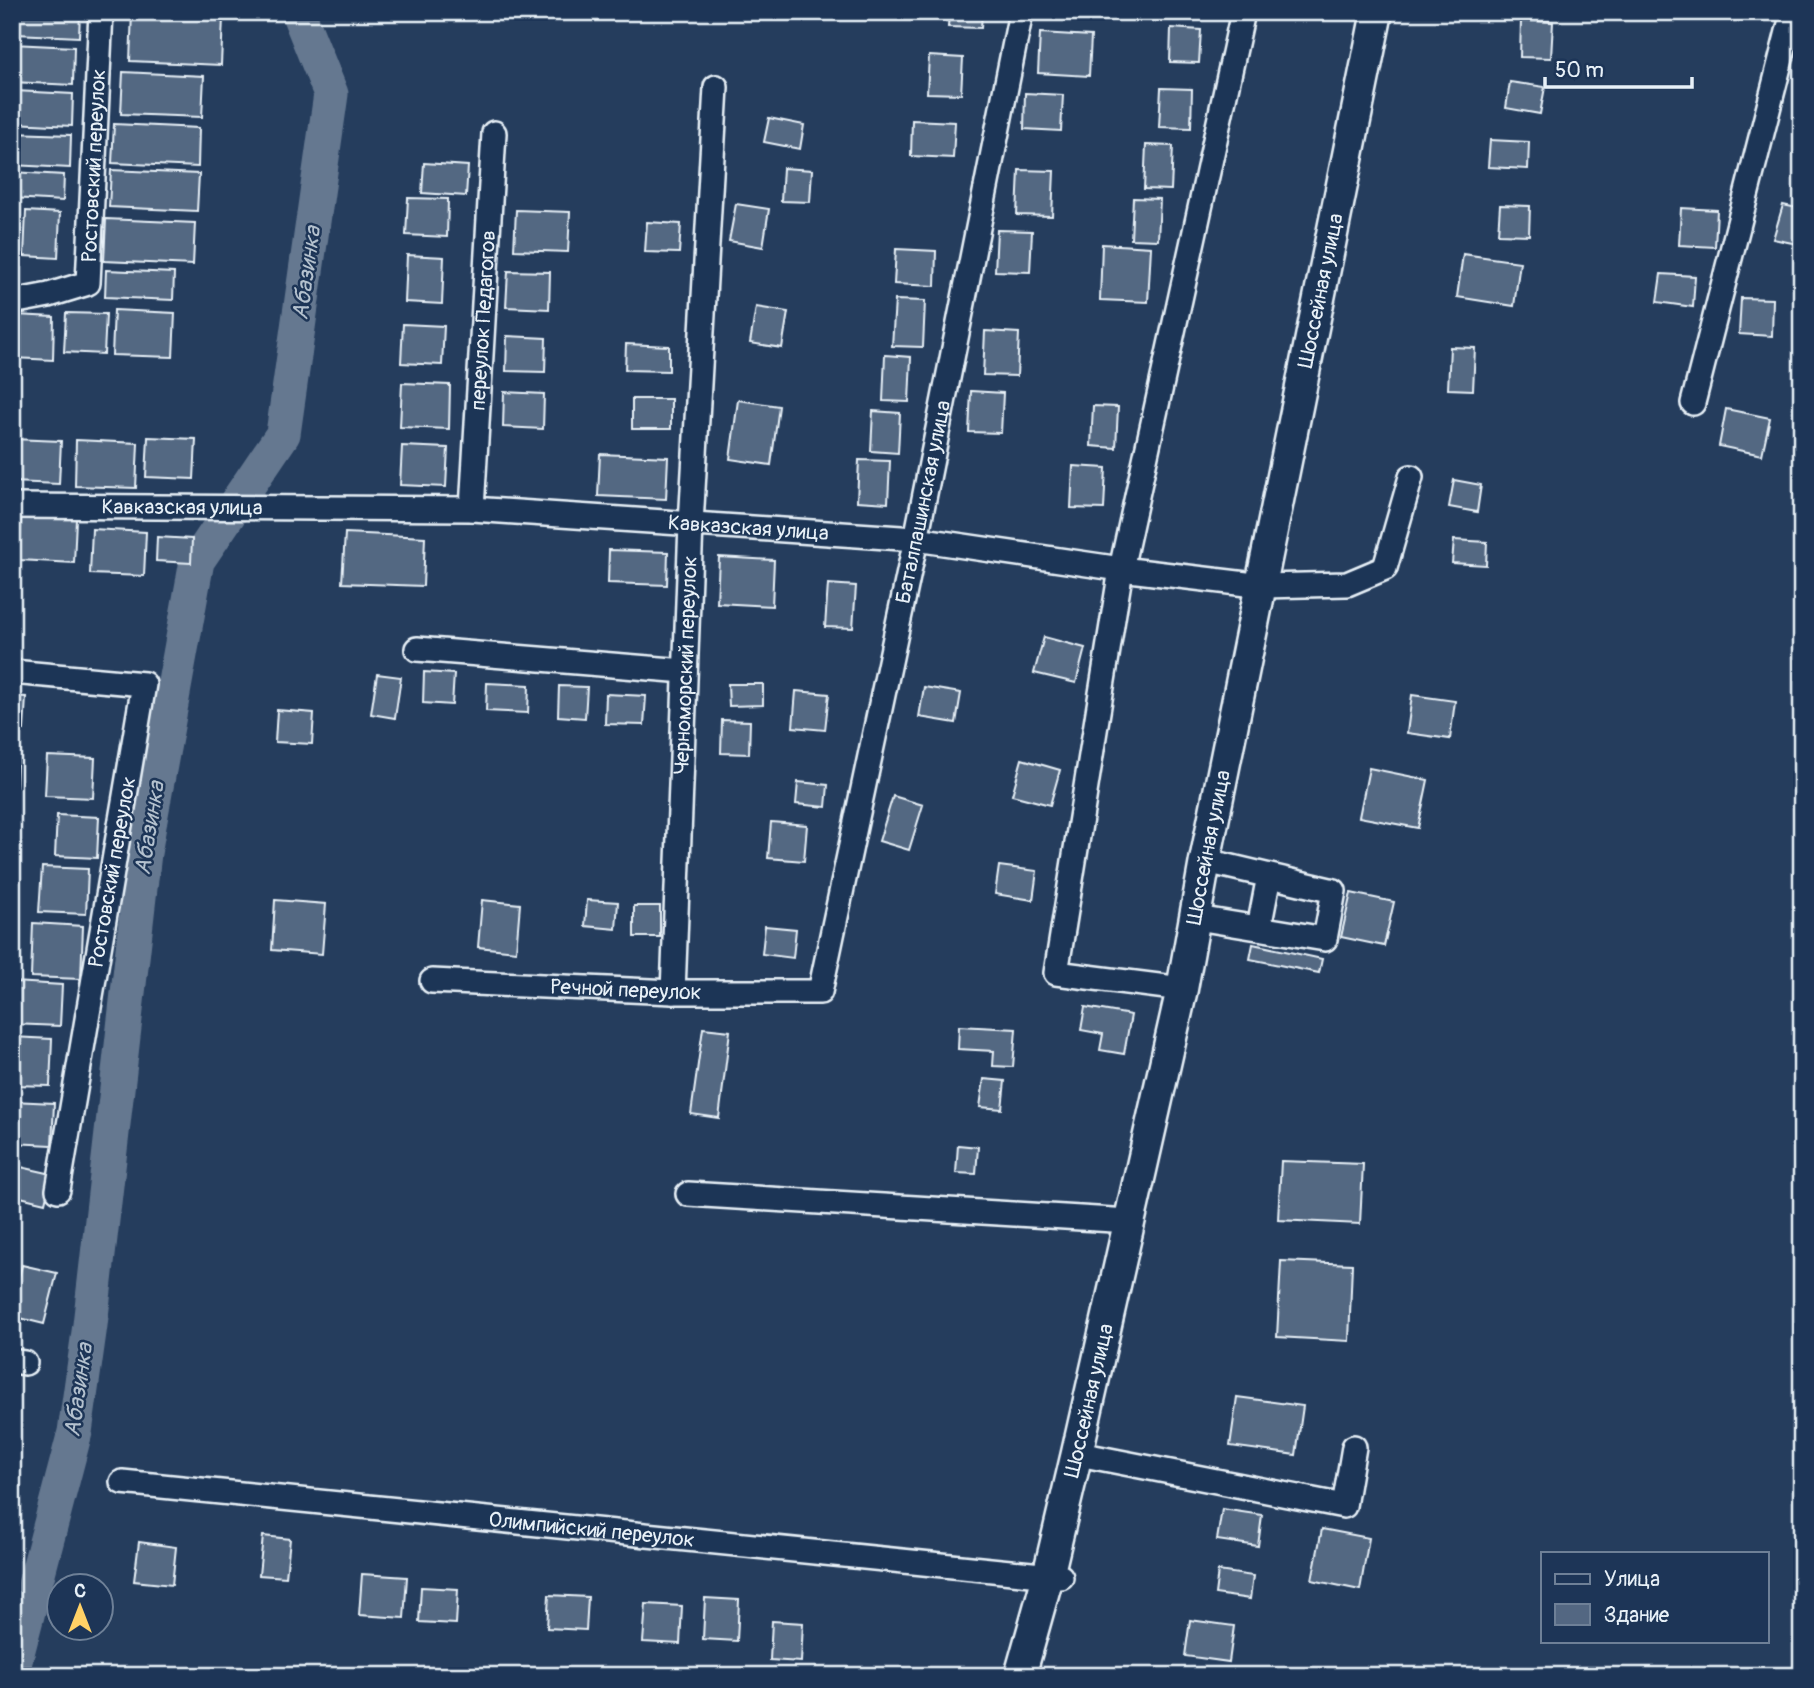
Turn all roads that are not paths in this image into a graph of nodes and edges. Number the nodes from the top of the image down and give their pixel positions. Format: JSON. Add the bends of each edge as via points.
{"nodes":[{"id":1,"x":101,"y":12,"type":"edge"},
{"id":2,"x":1021,"y":12,"type":"edge"},
{"id":3,"x":1243,"y":12,"type":"edge"},
{"id":4,"x":1377,"y":12,"type":"edge"},
{"id":5,"x":1389,"y":12,"type":"edge"},
{"id":6,"x":1793,"y":12,"type":"edge"},
{"id":7,"x":716,"y":87,"type":"dead end"},
{"id":8,"x":494,"y":133,"type":"dead end"},
{"id":9,"x":12,"y":302,"type":"edge"},
{"id":10,"x":1693,"y":402,"type":"dead end"},
{"id":11,"x":1410,"y":478,"type":"dead end"},
{"id":12,"x":12,"y":506,"type":"edge"},
{"id":13,"x":472,"y":509,"type":"junction"},
{"id":14,"x":691,"y":524,"type":"junction"},
{"id":15,"x":916,"y":539,"type":"junction"},
{"id":16,"x":1121,"y":569,"type":"junction"},
{"id":17,"x":1268,"y":585,"type":"junction"},
{"id":18,"x":417,"y":649,"type":"dead end"},
{"id":19,"x":685,"y":671,"type":"junction"},
{"id":20,"x":12,"y":672,"type":"edge"},
{"id":21,"x":1215,"y":863,"type":"junction"},
{"id":22,"x":1269,"y":876,"type":"junction"},
{"id":23,"x":1203,"y":919,"type":"junction"},
{"id":24,"x":1259,"y":928,"type":"junction"},
{"id":25,"x":432,"y":981,"type":"dead end"},
{"id":26,"x":1182,"y":989,"type":"junction"},
{"id":27,"x":673,"y":992,"type":"junction"},
{"id":28,"x":820,"y":992,"type":"joint"},
{"id":29,"x":58,"y":1190,"type":"dead end"},
{"id":30,"x":688,"y":1194,"type":"dead end"},
{"id":31,"x":1129,"y":1221,"type":"junction"},
{"id":32,"x":1354,"y":1447,"type":"dead end"},
{"id":33,"x":1089,"y":1456,"type":"junction"},
{"id":34,"x":122,"y":1482,"type":"dead end"},
{"id":35,"x":1055,"y":1576,"type":"junction"},
{"id":36,"x":1020,"y":1676,"type":"edge"},
{"id":37,"x":1039,"y":1676,"type":"edge"}],
"edges":[{"from":1,"to":9,"type":"street","name":"Ростовский переулок","via":[[88,283]]},
{"from":2,"to":15,"type":"street","name":"Баталпашинская улица"},
{"from":3,"to":16,"type":"street"},
{"from":4,"to":17,"type":"main road","name":"Шоссейная улица"},
{"from":5,"to":17,"type":"main road","name":"Шоссейная улица"},
{"from":6,"to":10,"type":"street"},
{"from":7,"to":14,"type":"street","name":"Черноморский переулок"},
{"from":8,"to":13,"type":"street","name":"переулок Педагогов"},
{"from":11,"to":17,"type":"street","name":"Кавказская улица","via":[[1385,568],[1348,584]]},
{"from":12,"to":13,"type":"street","name":"Кавказская улица"},
{"from":13,"to":14,"type":"street","name":"Кавказская улица"},
{"from":14,"to":15,"type":"street","name":"Кавказская улица"},
{"from":14,"to":19,"type":"street","name":"Черноморский переулок"},
{"from":15,"to":16,"type":"street","name":"Кавказская улица"},
{"from":15,"to":28,"type":"street","name":"Баталпашинская улица"},
{"from":16,"to":17,"type":"street","name":"Кавказская улица"},
{"from":16,"to":26,"type":"street","via":[[1056,973]]},
{"from":17,"to":21,"type":"main road","name":"Шоссейная улица"},
{"from":17,"to":26,"type":"main road","name":"Шоссейная улица"},
{"from":18,"to":19,"type":"street"},
{"from":19,"to":27,"type":"street","name":"Черноморский переулок"},
{"from":20,"to":29,"type":"street","name":"Ростовский переулок","via":[[144,684]]},
{"from":21,"to":22,"type":"street"},
{"from":21,"to":23,"type":"main road","name":"Шоссейная улица"},
{"from":22,"to":24,"type":"street"},
{"from":22,"to":24,"type":"street","via":[[1334,891],[1325,939]]},
{"from":23,"to":24,"type":"street"},
{"from":23,"to":33,"type":"main road","name":"Шоссейная улица"},
{"from":25,"to":27,"type":"street","name":"Речной переулок"},
{"from":26,"to":31,"type":"main road","name":"Шоссейная улица"},
{"from":27,"to":28,"type":"street","name":"Речной переулок"},
{"from":30,"to":31,"type":"street"},
{"from":31,"to":35,"type":"main road","name":"Шоссейная улица"},
{"from":32,"to":33,"type":"street","via":[[1344,1506]]},
{"from":33,"to":35,"type":"main road","name":"Шоссейная улица"},
{"from":34,"to":35,"type":"street","name":"Олимпийский переулок"},
{"from":35,"to":36,"type":"main road","name":"Шоссейная улица"},
{"from":35,"to":37,"type":"main road","name":"Шоссейная улица"}]}
